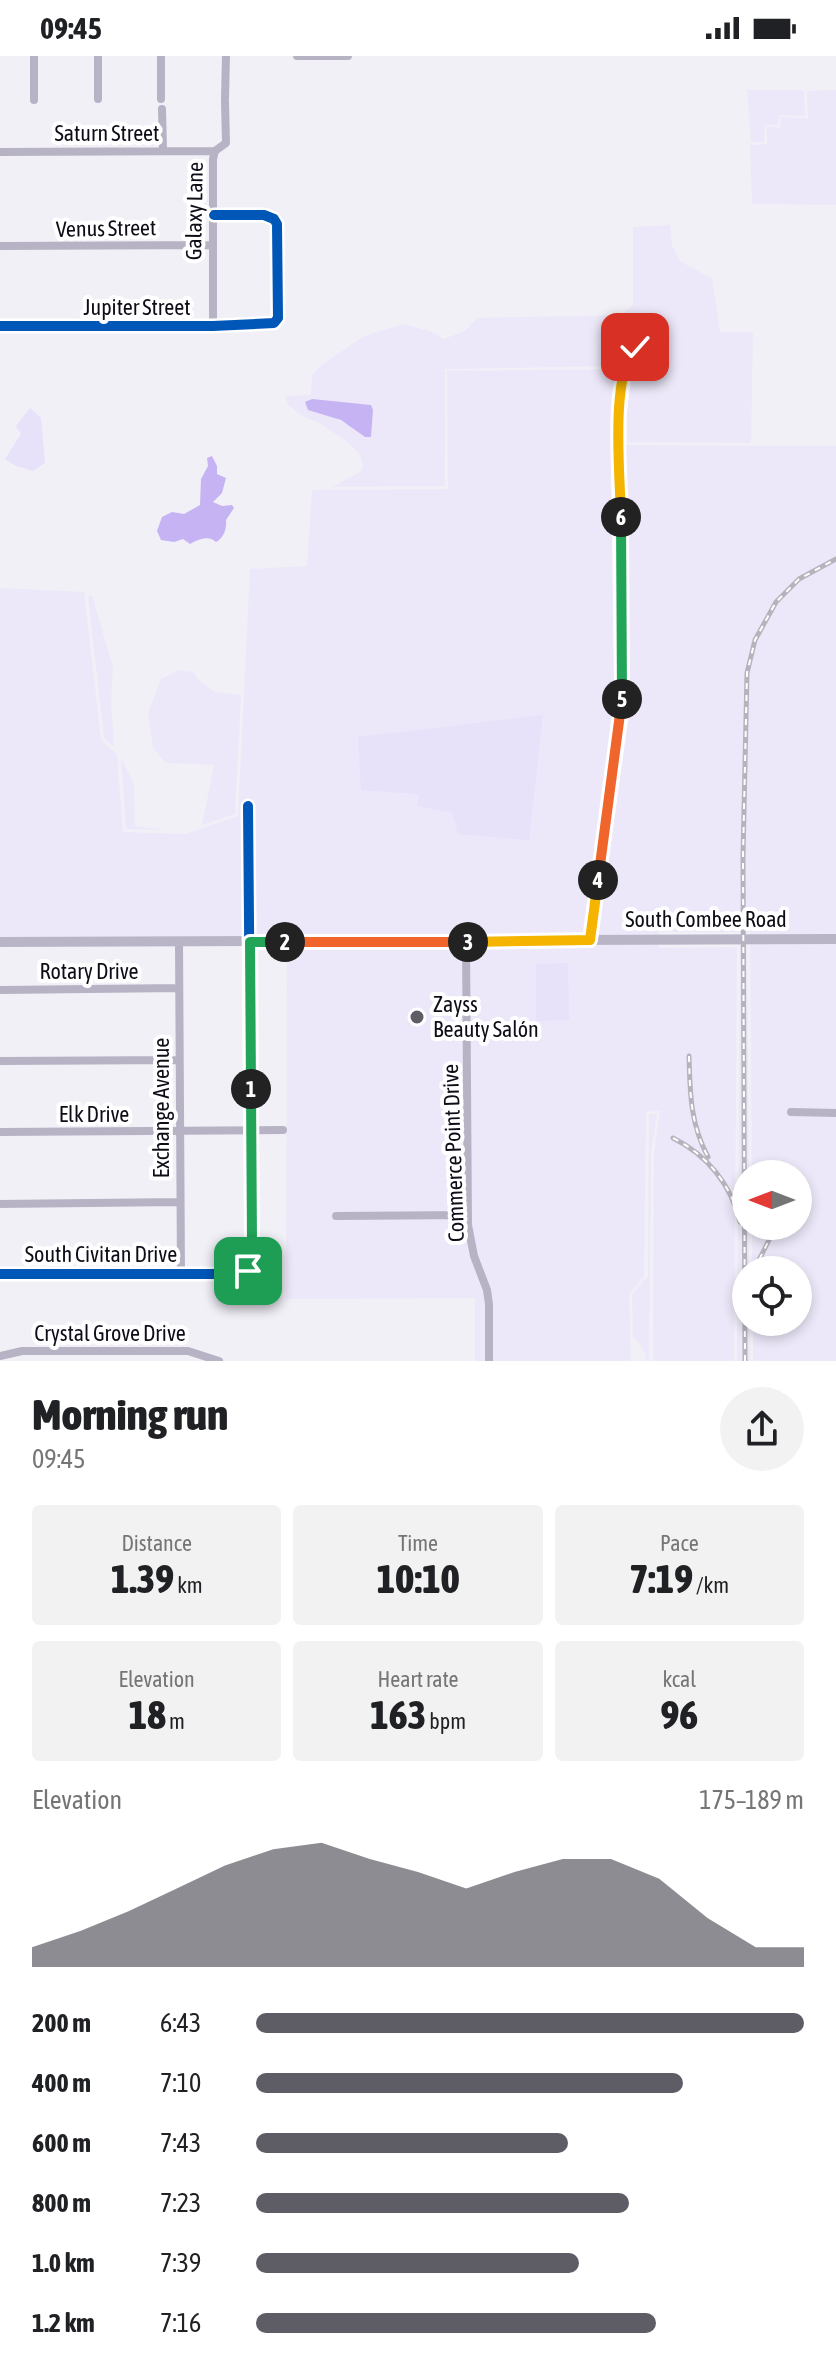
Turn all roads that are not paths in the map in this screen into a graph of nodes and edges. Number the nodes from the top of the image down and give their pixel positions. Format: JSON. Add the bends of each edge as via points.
{"nodes":[{"id":1,"x":34,"y":56,"type":"edge"},
{"id":2,"x":98,"y":56,"type":"edge"},
{"id":3,"x":161,"y":56,"type":"edge"},
{"id":4,"x":226,"y":56,"type":"edge"},
{"id":5,"x":297,"y":56,"type":"edge"},
{"id":6,"x":348,"y":56,"type":"edge"},
{"id":7,"x":98,"y":99,"type":"dead end"},
{"id":8,"x":161,"y":99,"type":"dead end"},
{"id":9,"x":34,"y":100,"type":"dead end"},
{"id":10,"x":162,"y":109,"type":"dead end"},
{"id":11,"x":163,"y":151,"type":"junction"},
{"id":12,"x":215,"y":151,"type":"junction"},
{"id":13,"x":0,"y":152,"type":"edge"},
{"id":14,"x":214,"y":215,"type":"junction"},
{"id":15,"x":213,"y":245,"type":"junction"},
{"id":16,"x":0,"y":246,"type":"edge"},
{"id":17,"x":0,"y":326,"type":"edge"},
{"id":18,"x":213,"y":326,"type":"junction"},
{"id":19,"x":635,"y":347,"type":"dead end"},
{"id":20,"x":248,"y":806,"type":"dead end"},
{"id":21,"x":836,"y":939,"type":"edge"},
{"id":22,"x":590,"y":940,"type":"junction"},
{"id":23,"x":0,"y":942,"type":"edge"},
{"id":24,"x":179,"y":942,"type":"junction"},
{"id":25,"x":250,"y":942,"type":"junction"},
{"id":26,"x":466,"y":942,"type":"junction"},
{"id":27,"x":179,"y":988,"type":"junction"},
{"id":28,"x":0,"y":990,"type":"edge"},
{"id":29,"x":179,"y":1060,"type":"junction"},
{"id":30,"x":0,"y":1061,"type":"edge"},
{"id":31,"x":791,"y":1112,"type":"dead end"},
{"id":32,"x":836,"y":1113,"type":"edge"},
{"id":33,"x":180,"y":1130,"type":"junction"},
{"id":34,"x":251,"y":1130,"type":"junction"},
{"id":35,"x":283,"y":1130,"type":"dead end"},
{"id":36,"x":0,"y":1132,"type":"edge"},
{"id":37,"x":180,"y":1202,"type":"junction"},
{"id":38,"x":0,"y":1204,"type":"edge"},
{"id":39,"x":468,"y":1215,"type":"junction"},
{"id":40,"x":336,"y":1216,"type":"dead end"},
{"id":41,"x":0,"y":1274,"type":"edge"},
{"id":42,"x":181,"y":1274,"type":"junction"},
{"id":43,"x":0,"y":1356,"type":"edge"},
{"id":44,"x":219,"y":1361,"type":"edge"},
{"id":45,"x":489,"y":1361,"type":"edge"}],
"edges":[{"from":1,"to":9,"type":"street"},
{"from":2,"to":7,"type":"street"},
{"from":3,"to":8,"type":"street"},
{"from":4,"to":12,"type":"street","name":"Galaxy Lane","via":[[226,143]]},
{"from":5,"to":6,"type":"street"},
{"from":10,"to":11,"type":"street"},
{"from":11,"to":12,"type":"street","name":"Saturn Street"},
{"from":11,"to":13,"type":"street","name":"Saturn Street"},
{"from":12,"to":14,"type":"street","name":"Galaxy Lane"},
{"from":14,"to":15,"type":"street","name":"Galaxy Lane"},
{"from":14,"to":18,"type":"street","name":"Jupiter Street","via":[[274,219],[278,318],[274,323]]},
{"from":15,"to":16,"type":"street","name":"Venus Street"},
{"from":15,"to":18,"type":"street","name":"Galaxy Lane"},
{"from":17,"to":18,"type":"street","name":"Jupiter Street"},
{"from":19,"to":22,"type":"street","via":[[626,359],[618,423],[622,709]]},
{"from":20,"to":25,"type":"street"},
{"from":21,"to":22,"type":"main road","name":"South Combee Road"},
{"from":22,"to":26,"type":"main road","name":"South Combee Road"},
{"from":23,"to":24,"type":"main road","name":"South Combee Road"},
{"from":24,"to":25,"type":"main road","name":"South Combee Road"},
{"from":24,"to":27,"type":"street","name":"Exchange Avenue"},
{"from":25,"to":26,"type":"main road","name":"South Combee Road"},
{"from":25,"to":34,"type":"street"},
{"from":26,"to":39,"type":"street","name":"Commerce Point Drive"},
{"from":27,"to":28,"type":"street","name":"Rotary Drive"},
{"from":27,"to":29,"type":"street","name":"Exchange Avenue"},
{"from":29,"to":30,"type":"street"},
{"from":29,"to":33,"type":"street","name":"Exchange Avenue"},
{"from":31,"to":32,"type":"street"},
{"from":33,"to":34,"type":"street","name":"Elk Drive"},
{"from":33,"to":36,"type":"street","name":"Elk Drive"},
{"from":33,"to":37,"type":"street","name":"Exchange Avenue"},
{"from":34,"to":35,"type":"street","name":"Elk Drive"},
{"from":34,"to":42,"type":"street","name":"South Civitan Drive","via":[[252,1265],[242,1274]]},
{"from":37,"to":38,"type":"street"},
{"from":37,"to":42,"type":"street","name":"Exchange Avenue"},
{"from":39,"to":40,"type":"street"},
{"from":39,"to":45,"type":"street","name":"Commerce Point Drive","via":[[489,1304]]},
{"from":41,"to":42,"type":"street","name":"South Civitan Drive"},
{"from":43,"to":44,"type":"street","name":"Crystal Grove Drive","via":[[22,1351],[188,1351]]}]}
